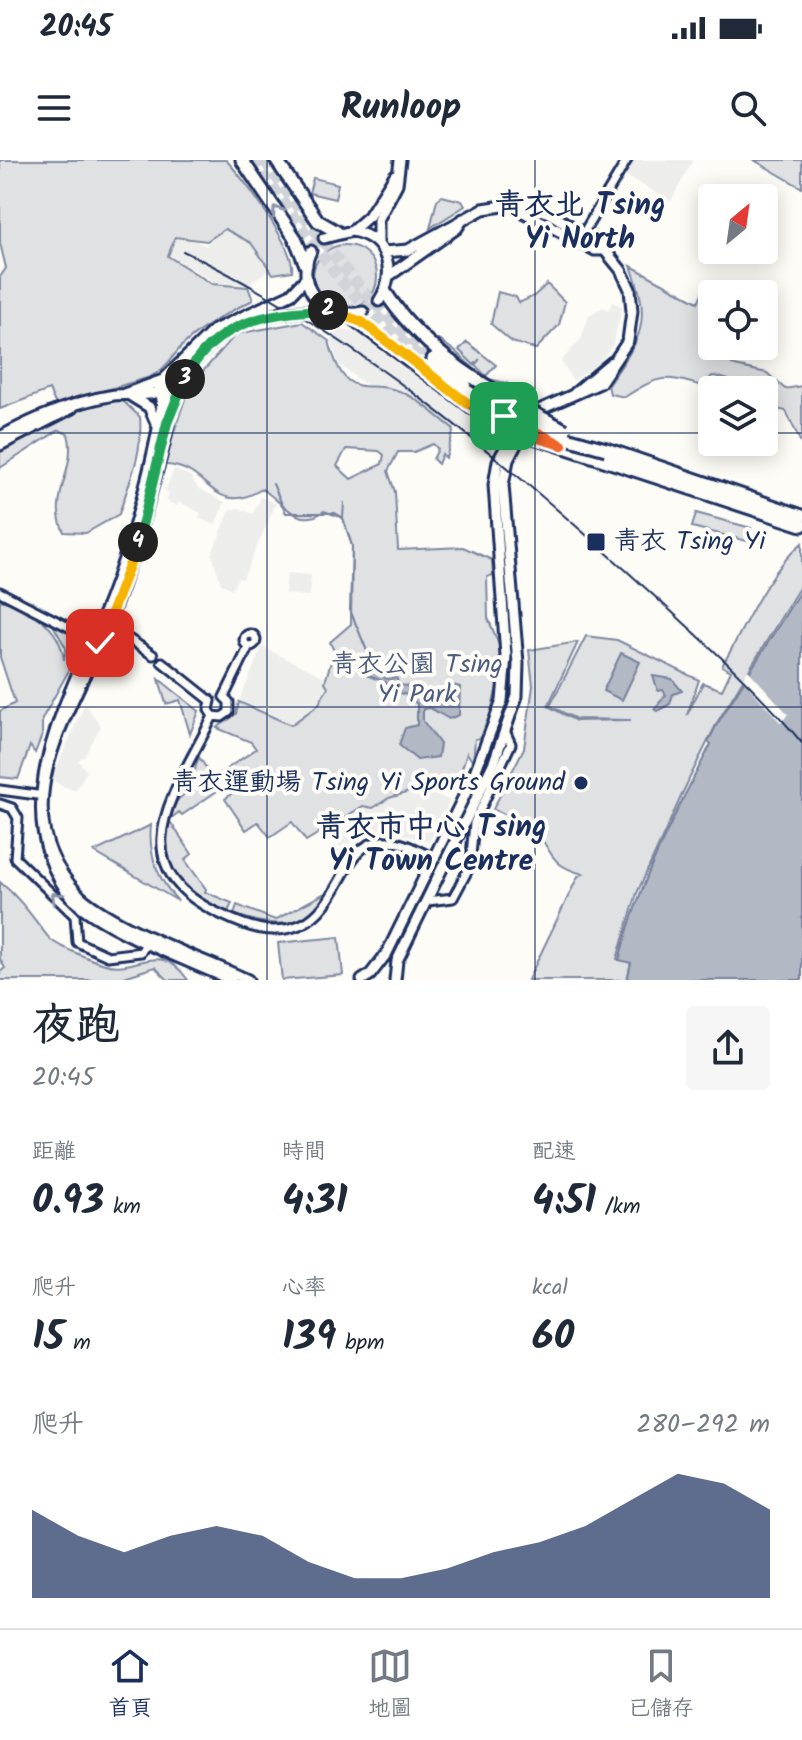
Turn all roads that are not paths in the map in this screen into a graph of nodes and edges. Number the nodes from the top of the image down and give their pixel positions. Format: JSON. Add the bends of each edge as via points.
{"nodes":[{"id":1,"x":242,"y":160,"type":"edge"},
{"id":2,"x":276,"y":160,"type":"edge"},
{"id":3,"x":400,"y":160,"type":"edge"},
{"id":4,"x":627,"y":160,"type":"edge"},
{"id":5,"x":395,"y":175,"type":"junction"},
{"id":6,"x":463,"y":219,"type":"junction"},
{"id":7,"x":352,"y":231,"type":"junction"},
{"id":8,"x":337,"y":232,"type":"junction"},
{"id":9,"x":581,"y":237,"type":"junction"},
{"id":10,"x":324,"y":238,"type":"dead end"},
{"id":11,"x":381,"y":248,"type":"junction"},
{"id":12,"x":311,"y":251,"type":"dead end"},
{"id":13,"x":306,"y":265,"type":"junction"},
{"id":14,"x":390,"y":275,"type":"junction"},
{"id":15,"x":306,"y":278,"type":"junction"},
{"id":16,"x":382,"y":297,"type":"joint"},
{"id":17,"x":329,"y":310,"type":"junction"},
{"id":18,"x":363,"y":312,"type":"tunnel mouth"},
{"id":19,"x":347,"y":314,"type":"junction"},
{"id":20,"x":190,"y":368,"type":"junction"},
{"id":21,"x":162,"y":385,"type":"junction"},
{"id":22,"x":124,"y":394,"type":"junction"},
{"id":23,"x":74,"y":406,"type":"junction"},
{"id":24,"x":541,"y":412,"type":"dead end"},
{"id":25,"x":163,"y":426,"type":"junction"},
{"id":26,"x":0,"y":437,"type":"edge"},
{"id":27,"x":0,"y":445,"type":"edge"},
{"id":28,"x":562,"y":445,"type":"junction"},
{"id":29,"x":606,"y":449,"type":"junction"},
{"id":30,"x":504,"y":501,"type":"junction"},
{"id":31,"x":496,"y":514,"type":"junction"},
{"id":32,"x":802,"y":516,"type":"edge"},
{"id":33,"x":802,"y":525,"type":"edge"},
{"id":34,"x":0,"y":592,"type":"edge"},
{"id":35,"x":509,"y":616,"type":"junction"},
{"id":36,"x":104,"y":623,"type":"junction"},
{"id":37,"x":97,"y":641,"type":"junction"},
{"id":38,"x":249,"y":646,"type":"dead end"},
{"id":39,"x":153,"y":655,"type":"dead end"},
{"id":40,"x":162,"y":662,"type":"dead end"},
{"id":41,"x":224,"y":697,"type":"junction"},
{"id":42,"x":211,"y":701,"type":"junction"},
{"id":43,"x":213,"y":716,"type":"junction"},
{"id":44,"x":506,"y":733,"type":"junction"},
{"id":45,"x":38,"y":749,"type":"dead end"},
{"id":46,"x":478,"y":765,"type":"junction"},
{"id":47,"x":30,"y":781,"type":"dead end"},
{"id":48,"x":0,"y":790,"type":"edge"},
{"id":49,"x":33,"y":794,"type":"junction"},
{"id":50,"x":0,"y":804,"type":"edge"},
{"id":51,"x":29,"y":805,"type":"dead end"},
{"id":52,"x":31,"y":823,"type":"dead end"},
{"id":53,"x":433,"y":858,"type":"junction"},
{"id":54,"x":446,"y":865,"type":"junction"},
{"id":55,"x":428,"y":901,"type":"junction"},
{"id":56,"x":148,"y":941,"type":"junction"},
{"id":57,"x":231,"y":980,"type":"edge"},
{"id":58,"x":248,"y":980,"type":"edge"},
{"id":59,"x":362,"y":980,"type":"edge"},
{"id":60,"x":395,"y":980,"type":"edge"}],
"edges":[{"from":13,"to":1,"type":"main road","one_way":true,"via":[[295,238]]},
{"from":2,"to":8,"type":"main road","via":[[318,221]]},
{"from":3,"to":5,"type":"main road"},
{"from":4,"to":9,"type":"street"},
{"from":5,"to":7,"type":"main road","via":[[369,216]]},
{"from":5,"to":11,"type":"main road","via":[[397,184],[378,220]]},
{"from":6,"to":9,"type":"main road","via":[[483,209],[533,205]]},
{"from":6,"to":11,"type":"main road","via":[[408,250]]},
{"from":6,"to":14,"type":"main road"},
{"from":7,"to":8,"type":"main road"},
{"from":7,"to":11,"type":"main road"},
{"from":8,"to":10,"type":"main road"},
{"from":9,"to":24,"type":"main road","via":[[599,243],[630,289],[628,341],[600,383]]},
{"from":11,"to":14,"type":"main road"},
{"from":12,"to":13,"type":"main road"},
{"from":13,"to":15,"type":"main road"},
{"from":14,"to":16,"type":"main road"},
{"from":15,"to":17,"type":"main road","via":[[314,298]]},
{"from":15,"to":21,"type":"main road","via":[[291,294],[221,325]]},
{"from":16,"to":29,"type":"main road","bridge":true,"via":[[425,341],[493,392]]},
{"from":17,"to":19,"type":"main road"},
{"from":17,"to":20,"type":"main road","via":[[284,310],[256,318],[219,338]]},
{"from":18,"to":19,"type":"main road"},
{"from":19,"to":28,"type":"main road","bridge":true,"via":[[485,415],[517,432]]},
{"from":20,"to":21,"type":"main road"},
{"from":20,"to":25,"type":"main road"},
{"from":21,"to":22,"type":"main road"},
{"from":21,"to":25,"type":"main road"},
{"from":22,"to":23,"type":"main road"},
{"from":22,"to":25,"type":"main road","via":[[146,404]]},
{"from":23,"to":26,"type":"main road"},
{"from":23,"to":27,"type":"main road"},
{"from":25,"to":36,"type":"main road"},
{"from":28,"to":29,"type":"main road","bridge":true,"via":[[504,416],[430,362],[520,417]]},
{"from":28,"to":33,"type":"main road"},
{"from":29,"to":32,"type":"main road"},
{"from":30,"to":31,"type":"main road"},
{"from":30,"to":31,"type":"main road","via":[[505,469],[515,438],[496,466]]},
{"from":30,"to":35,"type":"main road"},
{"from":31,"to":35,"type":"main road"},
{"from":34,"to":37,"type":"street"},
{"from":35,"to":44,"type":"main road","via":[[519,677]]},
{"from":35,"to":46,"type":"main road","via":[[502,701]]},
{"from":36,"to":37,"type":"main road"},
{"from":36,"to":39,"type":"street"},
{"from":37,"to":45,"type":"main road"},
{"from":37,"to":49,"type":"main road","via":[[46,752]]},
{"from":38,"to":41,"type":"street"},
{"from":40,"to":42,"type":"street"},
{"from":41,"to":42,"type":"street"},
{"from":41,"to":43,"type":"street","via":[[229,712]]},
{"from":42,"to":43,"type":"street"},
{"from":43,"to":53,"type":"street","via":[[168,804],[160,834],[169,872],[195,902],[245,926],[282,930],[318,914],[359,852],[375,841],[398,843]]},
{"from":44,"to":46,"type":"main road","via":[[495,737]]},
{"from":44,"to":54,"type":"main road"},
{"from":44,"to":55,"type":"street","via":[[511,744],[474,823],[470,866],[456,895],[448,901]]},
{"from":46,"to":53,"type":"main road"},
{"from":47,"to":49,"type":"main road"},
{"from":48,"to":49,"type":"street"},
{"from":49,"to":51,"type":"main road"},
{"from":49,"to":58,"type":"main road","via":[[49,855],[79,895]]},
{"from":56,"to":50,"type":"street","one_way":true,"via":[[141,952],[113,957],[77,942],[75,916],[15,858],[18,818],[12,808]]},
{"from":52,"to":56,"type":"main road","via":[[42,858],[64,890],[90,913]]},
{"from":53,"to":54,"type":"street"},
{"from":53,"to":59,"type":"main road","via":[[382,960]]},
{"from":54,"to":55,"type":"main road"},
{"from":55,"to":60,"type":"main road","via":[[397,961]]},
{"from":56,"to":57,"type":"main road"}]}
